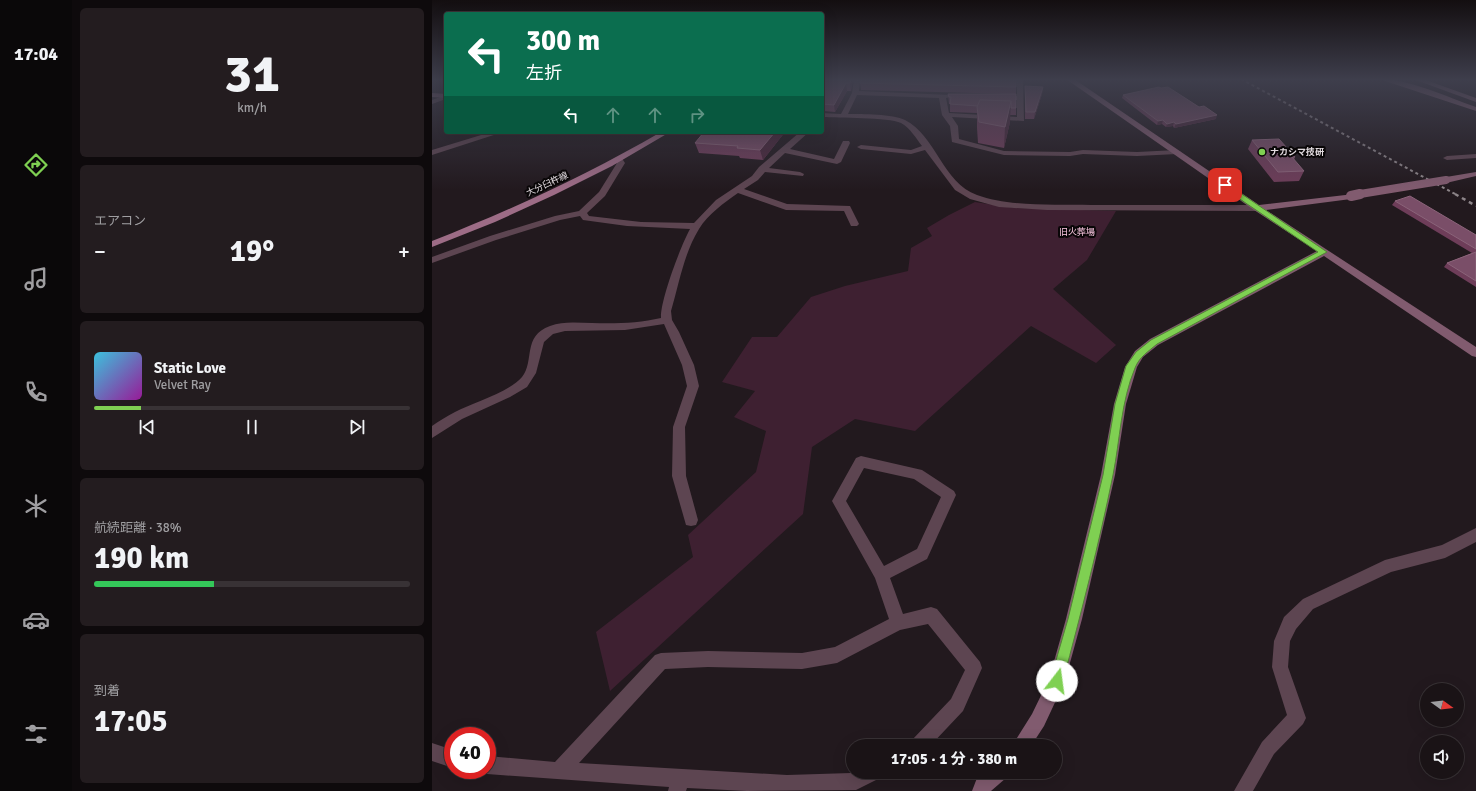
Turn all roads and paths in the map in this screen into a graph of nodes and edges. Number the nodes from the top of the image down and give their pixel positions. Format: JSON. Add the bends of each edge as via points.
{"nodes":[{"id":1,"x":859,"y":116,"type":"edge"},
{"id":2,"x":947,"y":116,"type":"edge"},
{"id":3,"x":963,"y":116,"type":"edge"},
{"id":4,"x":1020,"y":116,"type":"edge"},
{"id":5,"x":1124,"y":116,"type":"edge"},
{"id":6,"x":492,"y":134,"type":"edge"},
{"id":7,"x":662,"y":134,"type":"edge"},
{"id":8,"x":803,"y":134,"type":"edge"},
{"id":9,"x":846,"y":143,"type":"dead end"},
{"id":10,"x":861,"y":147,"type":"dead end"},
{"id":11,"x":927,"y":147,"type":"junction"},
{"id":12,"x":783,"y":150,"type":"junction"},
{"id":13,"x":1178,"y":152,"type":"junction"},
{"id":14,"x":432,"y":153,"type":"edge"},
{"id":15,"x":1476,"y":156,"type":"edge"},
{"id":16,"x":1447,"y":158,"type":"dead end"},
{"id":17,"x":618,"y":159,"type":"junction"},
{"id":18,"x":762,"y":169,"type":"junction"},
{"id":19,"x":800,"y":174,"type":"dead end"},
{"id":20,"x":1476,"y":174,"type":"edge"},
{"id":21,"x":737,"y":190,"type":"junction"},
{"id":22,"x":1257,"y":208,"type":"junction"},
{"id":23,"x":582,"y":213,"type":"junction"},
{"id":24,"x":854,"y":224,"type":"dead end"},
{"id":25,"x":696,"y":226,"type":"junction"},
{"id":26,"x":432,"y":244,"type":"edge"},
{"id":27,"x":1323,"y":252,"type":"junction"},
{"id":28,"x":432,"y":260,"type":"edge"},
{"id":29,"x":666,"y":320,"type":"junction"},
{"id":30,"x":1476,"y":353,"type":"edge"},
{"id":31,"x":432,"y":433,"type":"edge"},
{"id":32,"x":691,"y":520,"type":"dead end"},
{"id":33,"x":1476,"y":535,"type":"edge"},
{"id":34,"x":881,"y":575,"type":"junction"},
{"id":35,"x":898,"y":623,"type":"junction"},
{"id":36,"x":925,"y":739,"type":"edge"},
{"id":37,"x":1026,"y":739,"type":"edge"},
{"id":38,"x":432,"y":752,"type":"edge"},
{"id":39,"x":444,"y":756,"type":"edge"},
{"id":40,"x":496,"y":766,"type":"edge"},
{"id":41,"x":559,"y":771,"type":"junction"},
{"id":42,"x":860,"y":779,"type":"edge"},
{"id":43,"x":991,"y":779,"type":"edge"},
{"id":44,"x":679,"y":784,"type":"edge"},
{"id":45,"x":981,"y":791,"type":"edge"},
{"id":46,"x":1243,"y":791,"type":"edge"}],
"edges":[{"from":1,"to":11,"type":"street","via":[[902,121],[915,131]]},
{"from":2,"to":13,"type":"street","via":[[954,126],[955,140],[1004,153]]},
{"from":3,"to":4,"type":"street","via":[[1020,119]]},
{"from":5,"to":13,"type":"street"},
{"from":6,"to":14,"type":"street"},
{"from":7,"to":17,"type":"main road","name":"大分臼杵線"},
{"from":8,"to":12,"type":"street"},
{"from":9,"to":12,"type":"street","via":[[837,162]]},
{"from":10,"to":11,"type":"street","via":[[907,152]]},
{"from":11,"to":22,"type":"street","via":[[958,188],[973,197],[999,204],[1047,207]]},
{"from":12,"to":18,"type":"street"},
{"from":13,"to":22,"type":"street"},
{"from":15,"to":16,"type":"street"},
{"from":17,"to":23,"type":"street","via":[[621,163],[602,194]]},
{"from":17,"to":26,"type":"main road","name":"大分臼杵線","via":[[551,194]]},
{"from":18,"to":19,"type":"street"},
{"from":18,"to":21,"type":"street","via":[[755,178]]},
{"from":20,"to":22,"type":"street","bridge":true,"via":[[1351,196]]},
{"from":21,"to":24,"type":"street","via":[[786,207],[848,208]]},
{"from":21,"to":25,"type":"street","via":[[719,202]]},
{"from":22,"to":27,"type":"street"},
{"from":23,"to":25,"type":"street","via":[[586,218],[621,224]]},
{"from":23,"to":28,"type":"street","via":[[500,236]]},
{"from":25,"to":29,"type":"street","via":[[677,274],[666,311]]},
{"from":27,"to":30,"type":"street"},
{"from":27,"to":37,"type":"street","via":[[1154,342],[1139,354],[1131,366],[1120,404],[1108,475],[1057,681]]},
{"from":29,"to":31,"type":"street","via":[[652,324],[563,326],[548,331],[536,343],[533,364],[527,380],[510,392],[455,418]]},
{"from":29,"to":32,"type":"street","via":[[688,365],[693,386],[679,427],[679,476]]},
{"from":33,"to":46,"type":"street","via":[[1445,551],[1390,565],[1333,591],[1308,604],[1290,623],[1282,641],[1280,667],[1297,718],[1268,748]]},
{"from":34,"to":34,"type":"street","via":[[922,554],[949,495],[917,474],[861,462],[839,501]]},
{"from":34,"to":35,"type":"street"},
{"from":35,"to":36,"type":"street","via":[[931,615],[974,668],[957,705]]},
{"from":35,"to":41,"type":"street","via":[[837,655],[802,661],[661,661]]},
{"from":38,"to":39,"type":"street"},
{"from":40,"to":41,"type":"street"},
{"from":41,"to":44,"type":"street"},
{"from":42,"to":44,"type":"street","via":[[795,783]]},
{"from":43,"to":45,"type":"street"}]}
